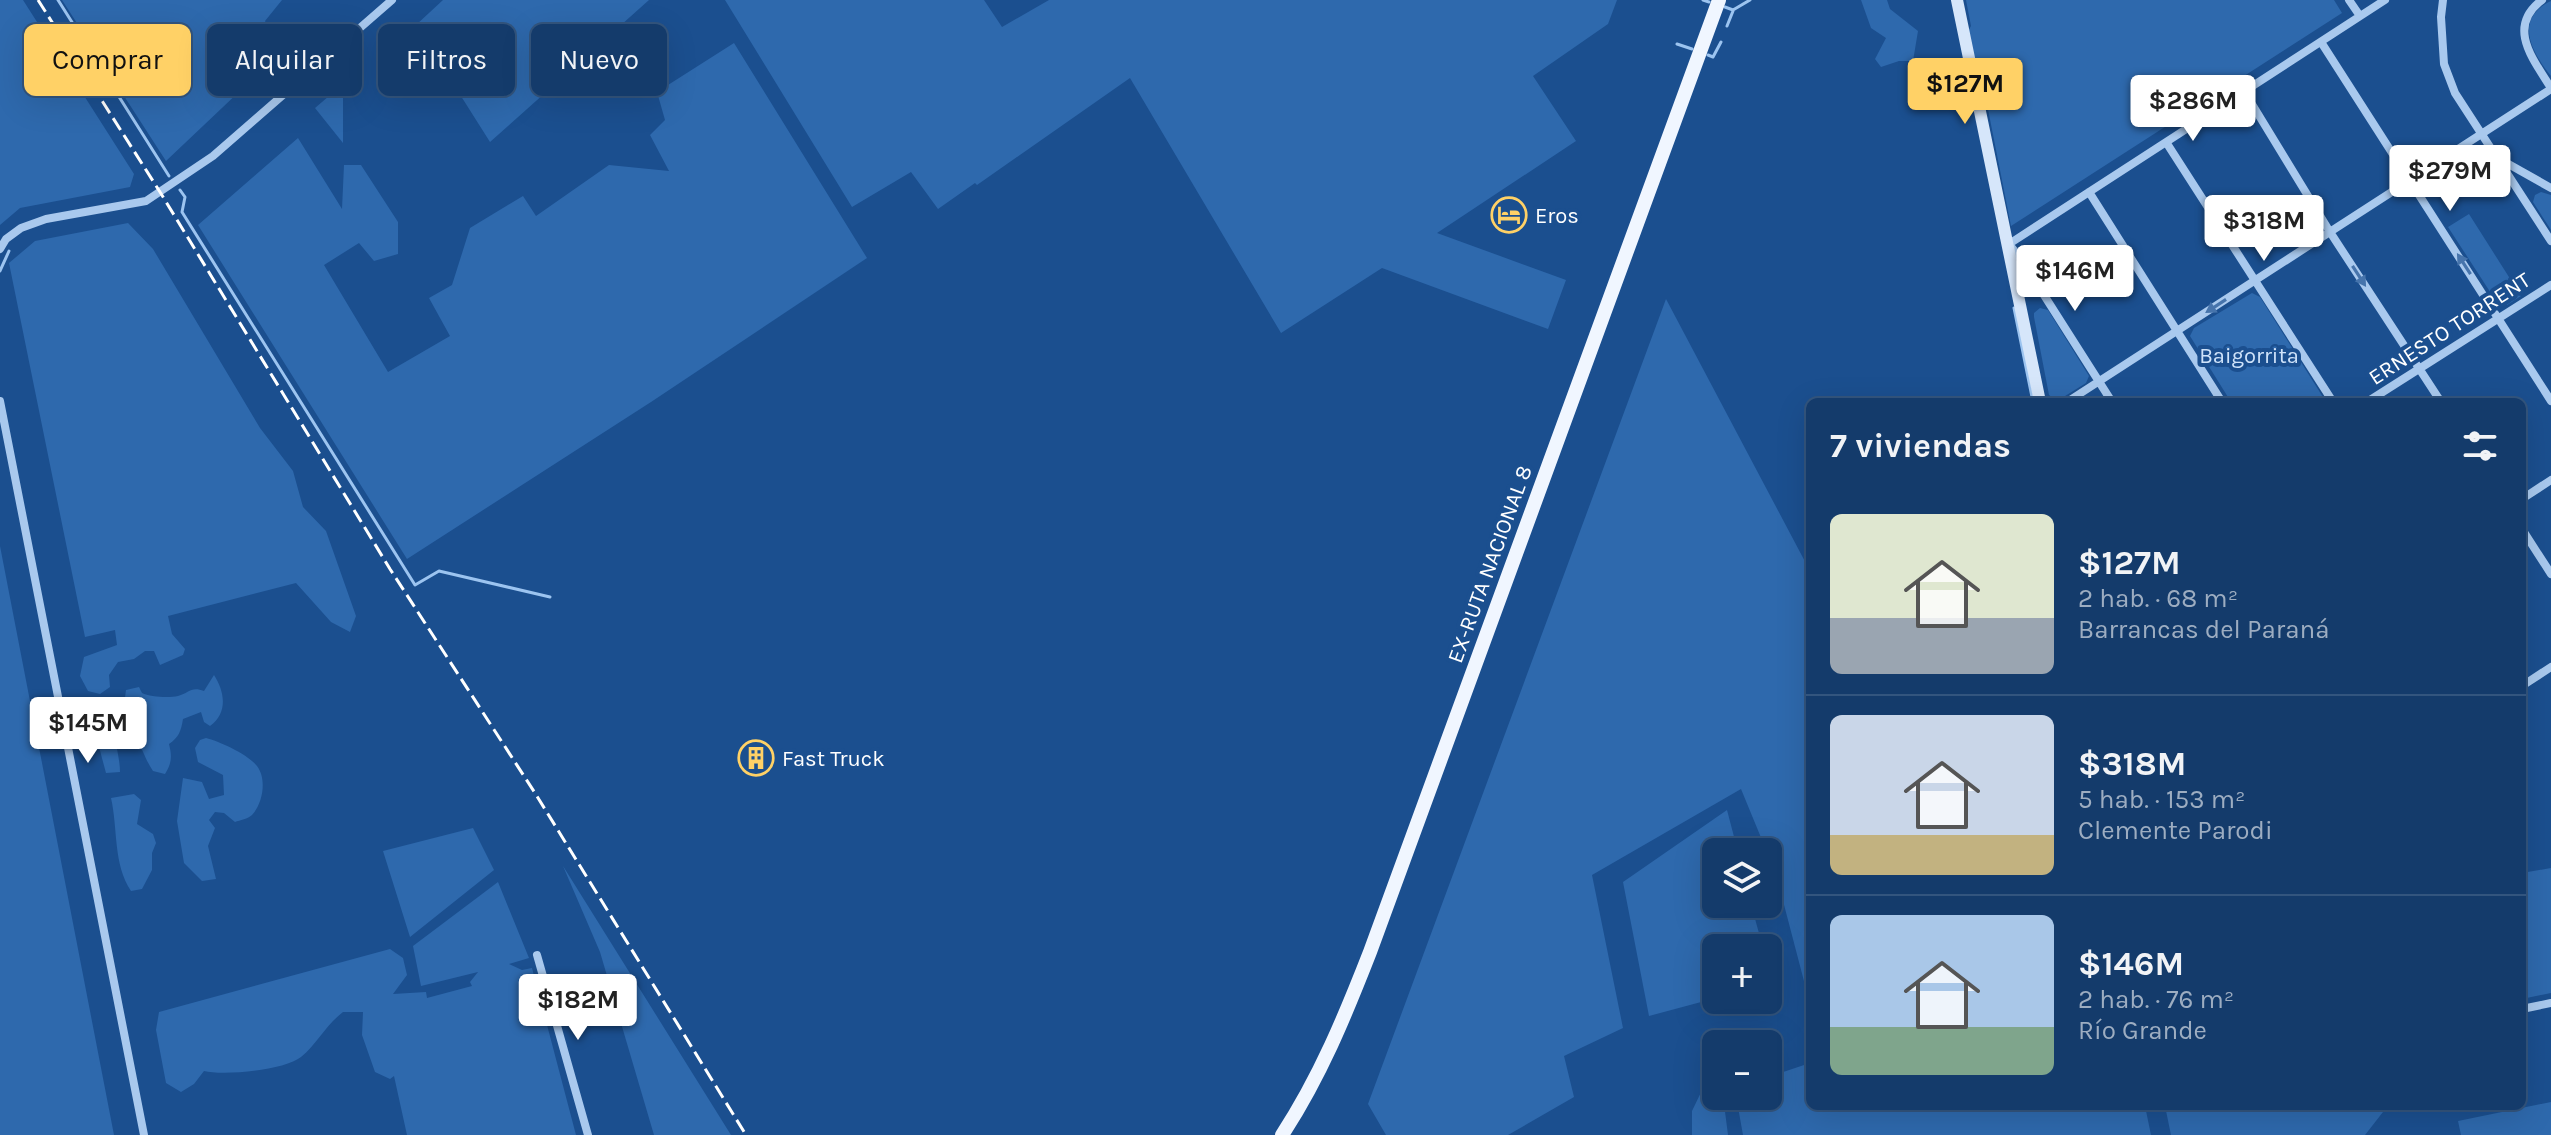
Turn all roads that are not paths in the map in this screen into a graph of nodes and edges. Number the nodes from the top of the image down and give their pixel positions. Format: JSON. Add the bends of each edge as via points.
{"nodes":[{"id":1,"x":392,"y":0,"type":"edge"},
{"id":2,"x":1719,"y":0,"type":"edge"},
{"id":3,"x":1957,"y":0,"type":"edge"},
{"id":4,"x":2349,"y":0,"type":"edge"},
{"id":5,"x":2385,"y":0,"type":"edge"},
{"id":6,"x":2443,"y":0,"type":"edge"},
{"id":7,"x":2542,"y":0,"type":"edge"},
{"id":8,"x":2360,"y":16,"type":"junction"},
{"id":9,"x":2321,"y":42,"type":"junction"},
{"id":10,"x":2551,"y":88,"type":"edge"},
{"id":11,"x":2244,"y":91,"type":"junction"},
{"id":12,"x":2482,"y":133,"type":"junction"},
{"id":13,"x":2166,"y":142,"type":"junction"},
{"id":14,"x":2499,"y":158,"type":"junction"},
{"id":15,"x":2410,"y":180,"type":"junction"},
{"id":16,"x":2537,"y":182,"type":"junction"},
{"id":17,"x":2551,"y":188,"type":"edge"},
{"id":18,"x":2089,"y":192,"type":"junction"},
{"id":19,"x":2524,"y":198,"type":"junction"},
{"id":20,"x":2330,"y":232,"type":"junction"},
{"id":21,"x":2551,"y":241,"type":"edge"},
{"id":22,"x":2009,"y":244,"type":"junction"},
{"id":23,"x":0,"y":249,"type":"edge"},
{"id":24,"x":2255,"y":280,"type":"junction"},
{"id":25,"x":2551,"y":285,"type":"edge"},
{"id":26,"x":2499,"y":318,"type":"junction"},
{"id":27,"x":2176,"y":332,"type":"junction"},
{"id":28,"x":2419,"y":368,"type":"junction"},
{"id":29,"x":2099,"y":381,"type":"junction"},
{"id":30,"x":2039,"y":398,"type":"edge"},
{"id":31,"x":2073,"y":398,"type":"edge"},
{"id":32,"x":2110,"y":398,"type":"edge"},
{"id":33,"x":2219,"y":398,"type":"edge"},
{"id":34,"x":2330,"y":398,"type":"edge"},
{"id":35,"x":2373,"y":398,"type":"edge"},
{"id":36,"x":2438,"y":398,"type":"edge"},
{"id":37,"x":0,"y":401,"type":"edge"},
{"id":38,"x":2551,"y":401,"type":"edge"},
{"id":39,"x":2551,"y":480,"type":"edge"},
{"id":40,"x":2526,"y":496,"type":"edge"},
{"id":41,"x":2526,"y":535,"type":"edge"},
{"id":42,"x":2551,"y":574,"type":"edge"},
{"id":43,"x":2551,"y":667,"type":"edge"},
{"id":44,"x":2526,"y":683,"type":"edge"},
{"id":45,"x":537,"y":955,"type":"dead end"},
{"id":46,"x":2551,"y":1003,"type":"edge"},
{"id":47,"x":2526,"y":1008,"type":"edge"},
{"id":48,"x":144,"y":1135,"type":"edge"},
{"id":49,"x":588,"y":1135,"type":"edge"},
{"id":50,"x":1282,"y":1135,"type":"edge"}],
"edges":[{"from":1,"to":23,"type":"street","via":[[213,156],[146,201],[46,219],[21,228]]},
{"from":2,"to":50,"type":"main road","name":"EX-RUTA NACIONAL 8","via":[[1370,952],[1340,1029]]},
{"from":3,"to":22,"type":"street"},
{"from":4,"to":8,"type":"street"},
{"from":5,"to":8,"type":"street"},
{"from":6,"to":12,"type":"street","via":[[2444,64],[2455,93]]},
{"from":7,"to":10,"type":"street","via":[[2526,20],[2525,40]]},
{"from":8,"to":9,"type":"street"},
{"from":9,"to":11,"type":"street"},
{"from":9,"to":15,"type":"street"},
{"from":10,"to":12,"type":"street"},
{"from":11,"to":13,"type":"street"},
{"from":11,"to":20,"type":"street"},
{"from":12,"to":14,"type":"street"},
{"from":12,"to":15,"type":"street"},
{"from":13,"to":18,"type":"street"},
{"from":13,"to":24,"type":"street"},
{"from":14,"to":16,"type":"street"},
{"from":14,"to":19,"type":"street"},
{"from":15,"to":20,"type":"street"},
{"from":26,"to":15,"type":"street","one_way":true},
{"from":16,"to":17,"type":"street"},
{"from":16,"to":19,"type":"street"},
{"from":18,"to":22,"type":"street"},
{"from":18,"to":27,"type":"street"},
{"from":19,"to":21,"type":"street"},
{"from":20,"to":24,"type":"street"},
{"from":20,"to":28,"type":"street","one_way":true},
{"from":22,"to":29,"type":"street"},
{"from":22,"to":30,"type":"street"},
{"from":24,"to":27,"type":"street","one_way":true},
{"from":24,"to":34,"type":"street"},
{"from":25,"to":26,"type":"street","name":"ERNESTO TORRENT"},
{"from":26,"to":28,"type":"street","name":"ERNESTO TORRENT"},
{"from":26,"to":38,"type":"street"},
{"from":27,"to":29,"type":"street"},
{"from":27,"to":33,"type":"street"},
{"from":28,"to":35,"type":"street","name":"ERNESTO TORRENT"},
{"from":28,"to":36,"type":"street"},
{"from":29,"to":31,"type":"street"},
{"from":29,"to":32,"type":"street"},
{"from":37,"to":48,"type":"street"},
{"from":39,"to":40,"type":"street"},
{"from":41,"to":42,"type":"street"},
{"from":43,"to":44,"type":"street"},
{"from":45,"to":49,"type":"street"},
{"from":46,"to":47,"type":"street"}]}
